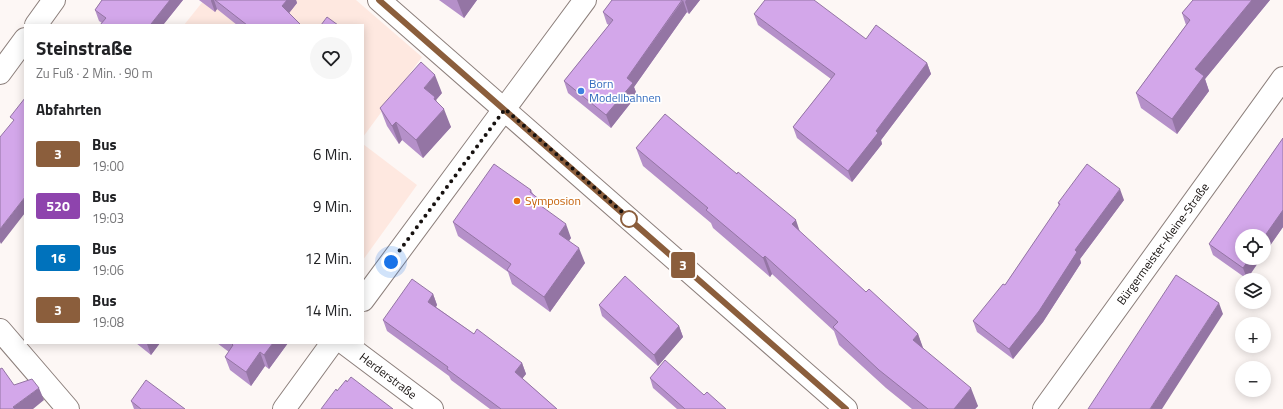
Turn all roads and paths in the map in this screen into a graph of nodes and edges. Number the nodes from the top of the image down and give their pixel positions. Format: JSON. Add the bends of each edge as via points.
{"nodes":[{"id":1,"x":54,"y":0,"type":"edge"},
{"id":2,"x":379,"y":0,"type":"edge"},
{"id":3,"x":585,"y":0,"type":"edge"},
{"id":4,"x":37,"y":24,"type":"edge"},
{"id":5,"x":24,"y":41,"type":"edge"},
{"id":6,"x":0,"y":73,"type":"edge"},
{"id":7,"x":1283,"y":78,"type":"edge"},
{"id":8,"x":505,"y":109,"type":"junction"},
{"id":9,"x":364,"y":299,"type":"edge"},
{"id":10,"x":0,"y":330,"type":"edge"},
{"id":11,"x":331,"y":344,"type":"edge"},
{"id":12,"x":345,"y":344,"type":"edge"},
{"id":13,"x":68,"y":409,"type":"edge"},
{"id":14,"x":284,"y":409,"type":"edge"},
{"id":15,"x":432,"y":409,"type":"edge"},
{"id":16,"x":846,"y":409,"type":"edge"},
{"id":17,"x":1044,"y":409,"type":"edge"}],
"edges":[{"from":1,"to":4,"type":"street"},
{"from":2,"to":8,"type":"street"},
{"from":3,"to":8,"type":"street"},
{"from":5,"to":6,"type":"street"},
{"from":7,"to":17,"type":"street","name":"Bürgermeister-Kleine-Straße"},
{"from":8,"to":9,"type":"street"},
{"from":8,"to":16,"type":"street"},
{"from":10,"to":13,"type":"street"},
{"from":11,"to":14,"type":"street"},
{"from":12,"to":15,"type":"street","name":"Herderstraße"}]}
